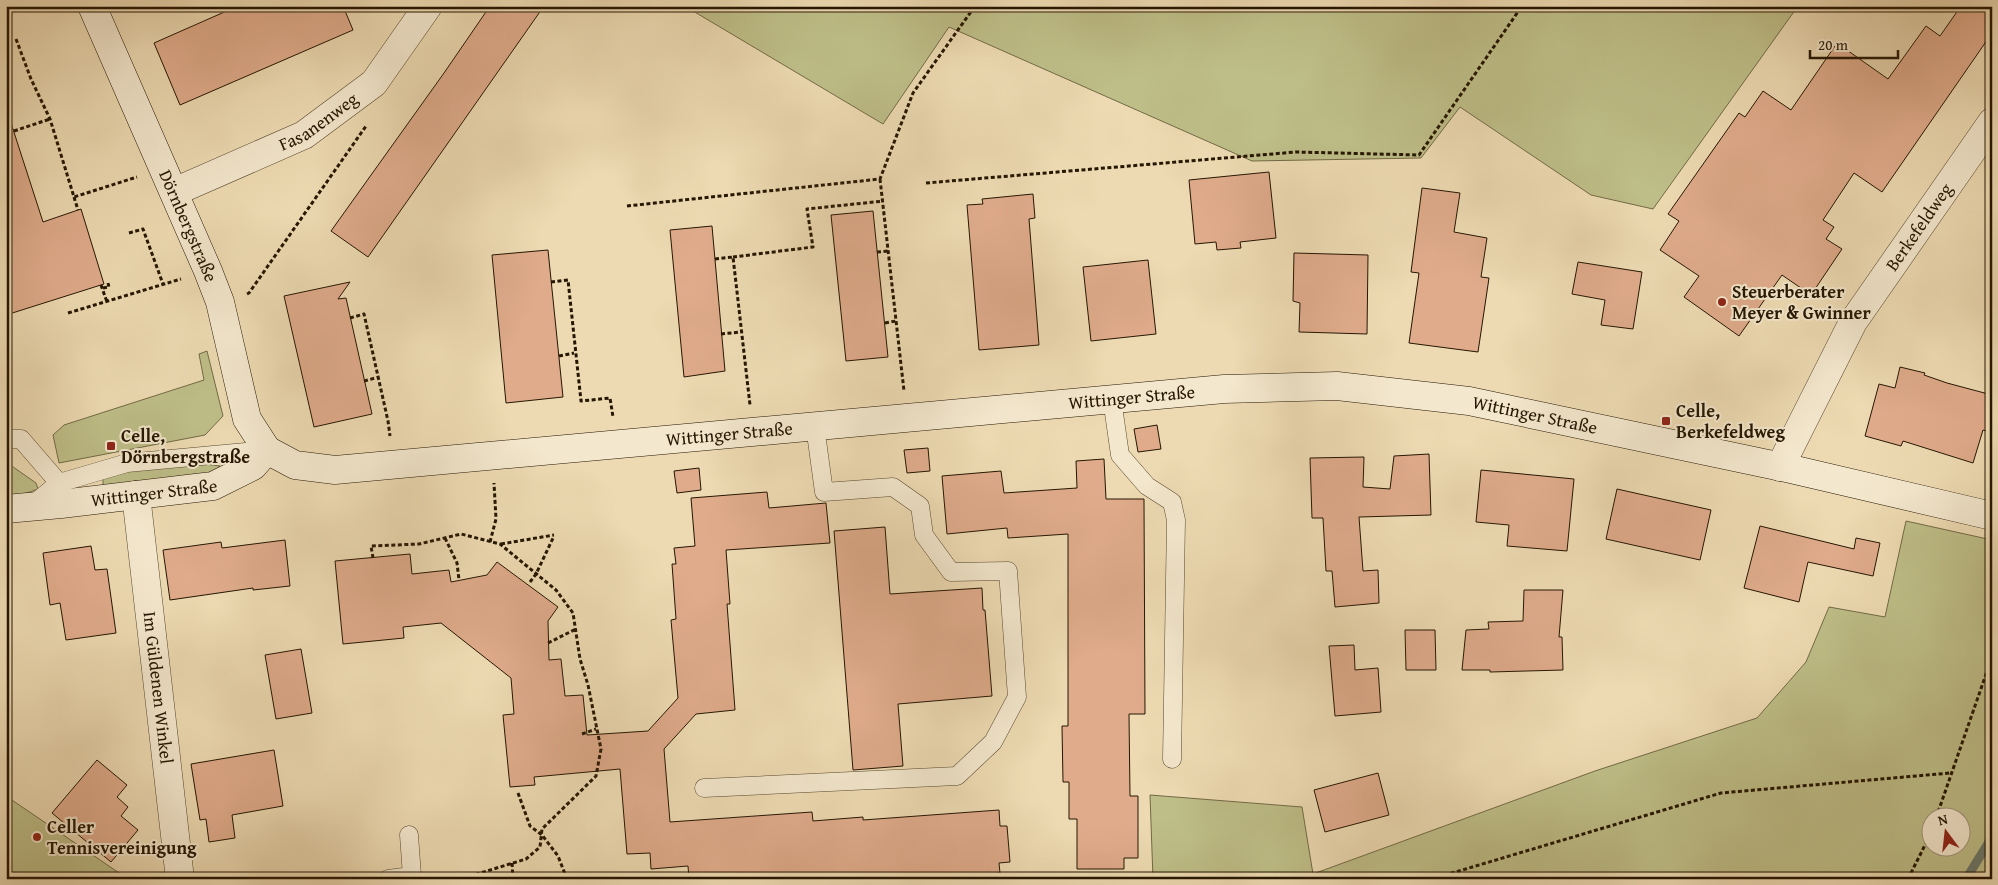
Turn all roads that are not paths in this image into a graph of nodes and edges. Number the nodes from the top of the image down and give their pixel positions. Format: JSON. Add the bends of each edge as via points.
{"nodes":[{"id":1,"x":92,"y":6,"type":"edge"},
{"id":2,"x":428,"y":6,"type":"edge"},
{"id":3,"x":1992,"y":122,"type":"edge"},
{"id":4,"x":169,"y":180,"type":"junction"},
{"id":5,"x":1112,"y":399,"type":"junction"},
{"id":6,"x":815,"y":426,"type":"junction"},
{"id":7,"x":6,"y":439,"type":"edge"},
{"id":8,"x":267,"y":450,"type":"junction"},
{"id":9,"x":1780,"y":467,"type":"junction"},
{"id":10,"x":60,"y":494,"type":"junction"},
{"id":11,"x":136,"y":495,"type":"junction"},
{"id":12,"x":18,"y":508,"type":"edge"},
{"id":13,"x":1992,"y":516,"type":"edge"},
{"id":14,"x":1172,"y":759,"type":"dead end"},
{"id":15,"x":704,"y":788,"type":"dead end"},
{"id":16,"x":409,"y":835,"type":"dead end"},
{"id":17,"x":180,"y":879,"type":"edge"},
{"id":18,"x":388,"y":879,"type":"edge"}],
"edges":[{"from":1,"to":4,"type":"main road","name":"Dörnbergstraße"},
{"from":2,"to":4,"type":"main road","name":"Fasanenweg","via":[[374,83],[304,136]]},
{"from":3,"to":9,"type":"main road","name":"Berkefeldweg","via":[[1853,322]]},
{"from":4,"to":8,"type":"main road","name":"Dörnbergstraße","via":[[220,302],[247,419]]},
{"from":5,"to":6,"type":"main road","name":"Wittinger Straße"},
{"from":5,"to":9,"type":"main road","name":"Wittinger Straße","via":[[1224,389],[1337,386],[1469,401]]},
{"from":5,"to":14,"type":"lane","via":[[1120,455],[1147,486],[1172,502],[1176,520]]},
{"from":6,"to":8,"type":"main road","name":"Wittinger Straße","via":[[335,470],[295,465]]},
{"from":6,"to":15,"type":"lane","via":[[824,492],[893,487],[920,506],[924,535],[951,572],[1008,571],[1017,697],[993,742],[957,776]]},
{"from":7,"to":10,"type":"lane","via":[[21,439]]},
{"from":8,"to":10,"type":"lane","name":"Wittinger Straße","via":[[127,463]]},
{"from":8,"to":11,"type":"main road","name":"Wittinger Straße","via":[[253,466],[212,486]]},
{"from":9,"to":13,"type":"main road","name":"Wittinger Straße"},
{"from":10,"to":11,"type":"main road","name":"Wittinger Straße"},
{"from":10,"to":12,"type":"main road","name":"Wittinger Straße"},
{"from":11,"to":17,"type":"main road","name":"Im Güldenen Winkel"},
{"from":16,"to":18,"type":"lane","via":[[412,876]]}]}
